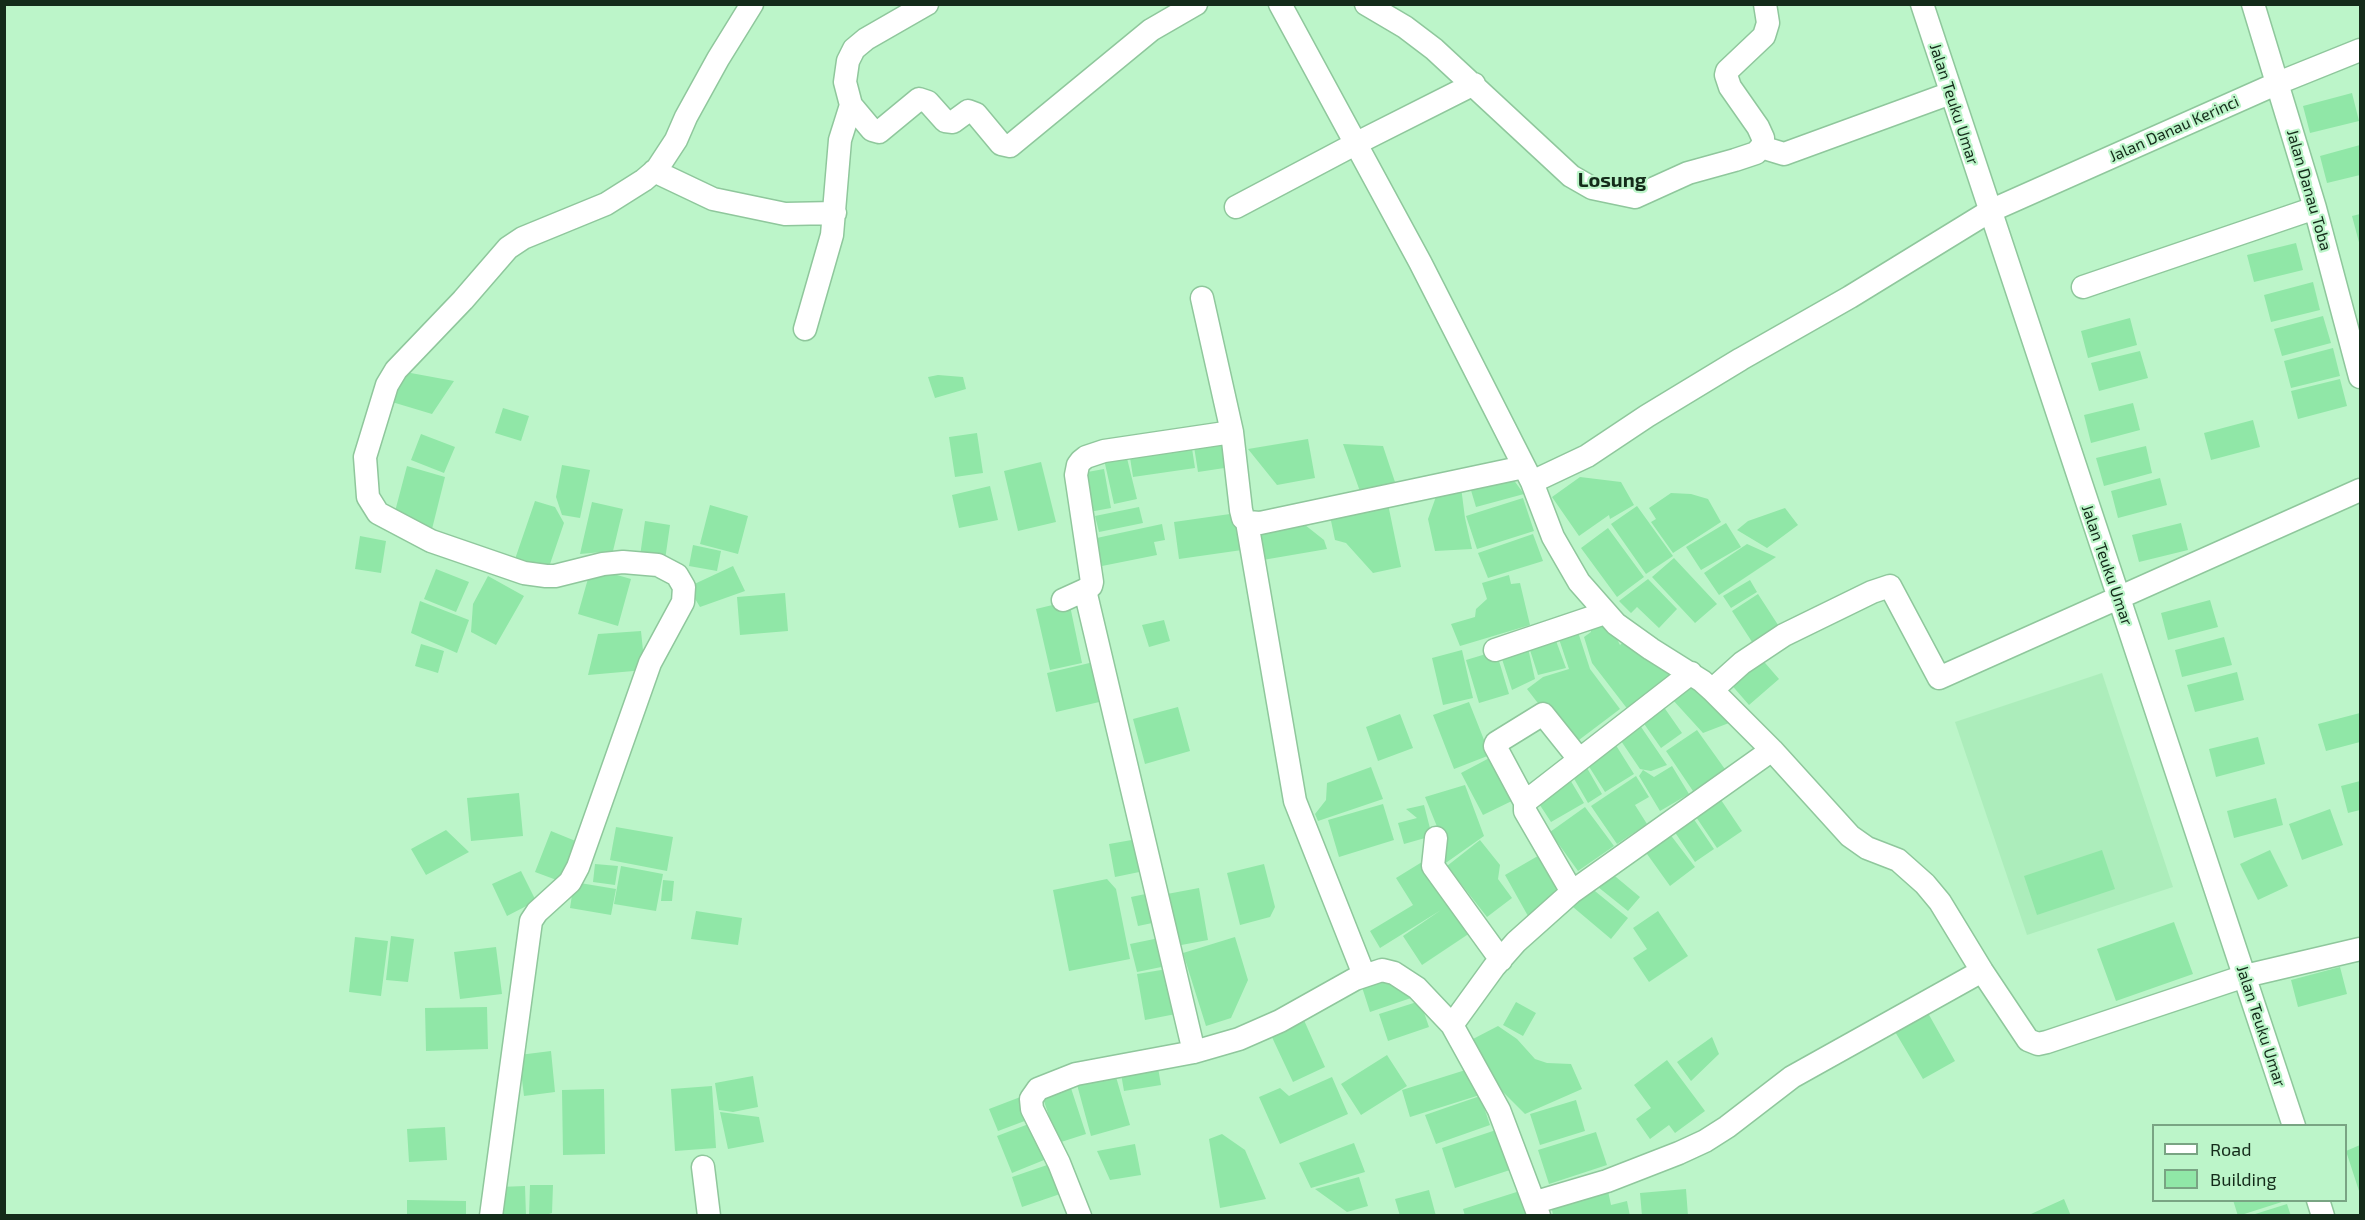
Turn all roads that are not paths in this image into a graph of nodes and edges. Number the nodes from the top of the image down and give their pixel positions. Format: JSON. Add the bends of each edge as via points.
{"nodes":[{"id":1,"x":752,"y":4,"type":"edge"},
{"id":2,"x":927,"y":4,"type":"edge"},
{"id":3,"x":1196,"y":4,"type":"edge"},
{"id":4,"x":1366,"y":4,"type":"edge"},
{"id":5,"x":1765,"y":4,"type":"edge"},
{"id":6,"x":1922,"y":4,"type":"edge"},
{"id":7,"x":2253,"y":4,"type":"edge"},
{"id":8,"x":1284,"y":6,"type":"edge"},
{"id":9,"x":2360,"y":50,"type":"edge"},
{"id":10,"x":2278,"y":83,"type":"junction"},
{"id":11,"x":1474,"y":84,"type":"junction"},
{"id":12,"x":1951,"y":93,"type":"junction"},
{"id":13,"x":851,"y":105,"type":"junction"},
{"id":14,"x":1357,"y":143,"type":"junction"},
{"id":15,"x":1761,"y":147,"type":"junction"},
{"id":16,"x":654,"y":171,"type":"junction"},
{"id":17,"x":1236,"y":207,"type":"dead end"},
{"id":18,"x":2315,"y":208,"type":"junction"},
{"id":19,"x":1990,"y":212,"type":"junction"},
{"id":20,"x":835,"y":213,"type":"junction"},
{"id":21,"x":2083,"y":287,"type":"dead end"},
{"id":22,"x":1202,"y":298,"type":"dead end"},
{"id":23,"x":805,"y":328,"type":"dead end"},
{"id":24,"x":2361,"y":377,"type":"edge"},
{"id":25,"x":1232,"y":432,"type":"junction"},
{"id":26,"x":1528,"y":475,"type":"junction"},
{"id":27,"x":2361,"y":489,"type":"edge"},
{"id":28,"x":1247,"y":522,"type":"junction"},
{"id":29,"x":1085,"y":590,"type":"junction"},
{"id":30,"x":2118,"y":597,"type":"junction"},
{"id":31,"x":1063,"y":600,"type":"dead end"},
{"id":32,"x":1605,"y":613,"type":"junction"},
{"id":33,"x":1495,"y":650,"type":"dead end"},
{"id":34,"x":1690,"y":673,"type":"junction"},
{"id":35,"x":1712,"y":690,"type":"junction"},
{"id":36,"x":1772,"y":750,"type":"junction"},
{"id":37,"x":1579,"y":759,"type":"junction"},
{"id":38,"x":1525,"y":802,"type":"junction"},
{"id":39,"x":1436,"y":838,"type":"dead end"},
{"id":40,"x":1572,"y":892,"type":"junction"},
{"id":41,"x":2361,"y":949,"type":"edge"},
{"id":42,"x":1501,"y":960,"type":"junction"},
{"id":43,"x":1982,"y":971,"type":"junction"},
{"id":44,"x":1364,"y":975,"type":"junction"},
{"id":45,"x":2244,"y":976,"type":"junction"},
{"id":46,"x":1452,"y":1025,"type":"junction"},
{"id":47,"x":1194,"y":1052,"type":"junction"},
{"id":48,"x":2294,"y":1124,"type":"edge"},
{"id":49,"x":703,"y":1167,"type":"dead end"},
{"id":50,"x":1538,"y":1209,"type":"edge"},
{"id":51,"x":491,"y":1215,"type":"edge"},
{"id":52,"x":709,"y":1215,"type":"edge"},
{"id":53,"x":1080,"y":1215,"type":"edge"}],
"edges":[{"from":1,"to":16,"type":"street","via":[[676,140]]},
{"from":2,"to":13,"type":"street","via":[[854,49],[845,82]]},
{"from":3,"to":13,"type":"street","via":[[1151,30],[1010,146],[1001,144],[976,114],[968,111],[953,122],[945,121],[928,102],[919,99],[887,125],[872,130]]},
{"from":4,"to":11,"type":"street","via":[[1405,27]]},
{"from":5,"to":15,"type":"street","via":[[1768,23],[1764,36],[1726,75],[1764,138]]},
{"from":6,"to":12,"type":"street","name":"Jalan Teuku Umar"},
{"from":7,"to":10,"type":"street","name":"Jalan Danau Toba"},
{"from":8,"to":14,"type":"street"},
{"from":9,"to":10,"type":"street","name":"Jalan Danau Kerinci"},
{"from":10,"to":18,"type":"street","name":"Jalan Danau Toba"},
{"from":10,"to":19,"type":"street","name":"Jalan Danau Kerinci"},
{"from":11,"to":14,"type":"street"},
{"from":11,"to":15,"type":"street","via":[[1571,176],[1601,191],[1637,196],[1672,178],[1756,153]]},
{"from":12,"to":15,"type":"street","via":[[1784,154]]},
{"from":12,"to":19,"type":"street","name":"Jalan Teuku Umar"},
{"from":13,"to":20,"type":"street","via":[[840,140]]},
{"from":14,"to":17,"type":"street"},
{"from":14,"to":26,"type":"street"},
{"from":16,"to":20,"type":"street","via":[[713,199],[785,214]]},
{"from":16,"to":51,"type":"street","via":[[606,204],[508,248],[396,370],[387,385],[365,457],[368,497],[378,513],[431,542],[524,573],[546,576],[622,562],[658,565],[677,574],[684,587],[683,602],[650,663],[578,867],[570,882],[531,921]]},
{"from":18,"to":21,"type":"street"},
{"from":18,"to":24,"type":"street","name":"Jalan Danau Toba"},
{"from":19,"to":26,"type":"street","name":"Jalan Danau Kerinci","via":[[1731,365],[1587,456]]},
{"from":19,"to":30,"type":"street","name":"Jalan Teuku Umar"},
{"from":20,"to":23,"type":"street"},
{"from":22,"to":25,"type":"street"},
{"from":25,"to":28,"type":"street","via":[[1241,510]]},
{"from":25,"to":29,"type":"street","via":[[1104,451],[1081,460],[1076,476],[1093,577],[1091,586]]},
{"from":26,"to":28,"type":"street","name":"Jalan Danau Kerinci","via":[[1260,523]]},
{"from":26,"to":32,"type":"street","via":[[1566,561]]},
{"from":27,"to":30,"type":"street"},
{"from":28,"to":44,"type":"street","via":[[1295,801]]},
{"from":29,"to":31,"type":"street"},
{"from":29,"to":47,"type":"street"},
{"from":30,"to":35,"type":"street","via":[[1939,678],[1890,586],[1784,635],[1742,663]]},
{"from":30,"to":45,"type":"street","name":"Jalan Teuku Umar"},
{"from":32,"to":33,"type":"street"},
{"from":32,"to":34,"type":"street","via":[[1651,650]]},
{"from":34,"to":35,"type":"street"},
{"from":34,"to":37,"type":"street"},
{"from":35,"to":36,"type":"street"},
{"from":36,"to":40,"type":"street"},
{"from":36,"to":43,"type":"street","via":[[1850,836],[1867,848],[1898,860],[1925,884]]},
{"from":37,"to":38,"type":"street"},
{"from":37,"to":38,"type":"street","via":[[1543,714],[1496,743]]},
{"from":38,"to":40,"type":"street","via":[[1525,811]]},
{"from":39,"to":42,"type":"street","via":[[1433,866]]},
{"from":40,"to":42,"type":"street"},
{"from":41,"to":45,"type":"street"},
{"from":42,"to":46,"type":"street"},
{"from":43,"to":45,"type":"street","via":[[2019,1030],[2038,1044]]},
{"from":43,"to":50,"type":"street","via":[[1792,1077],[1705,1141]]},
{"from":44,"to":46,"type":"street","via":[[1382,970],[1394,973],[1417,988]]},
{"from":44,"to":47,"type":"street","via":[[1280,1021],[1239,1039]]},
{"from":45,"to":48,"type":"street","name":"Jalan Teuku Umar"},
{"from":46,"to":50,"type":"street","via":[[1499,1110]]},
{"from":47,"to":53,"type":"street","via":[[1076,1074],[1034,1094],[1032,1108]]},
{"from":49,"to":52,"type":"street"}]}
